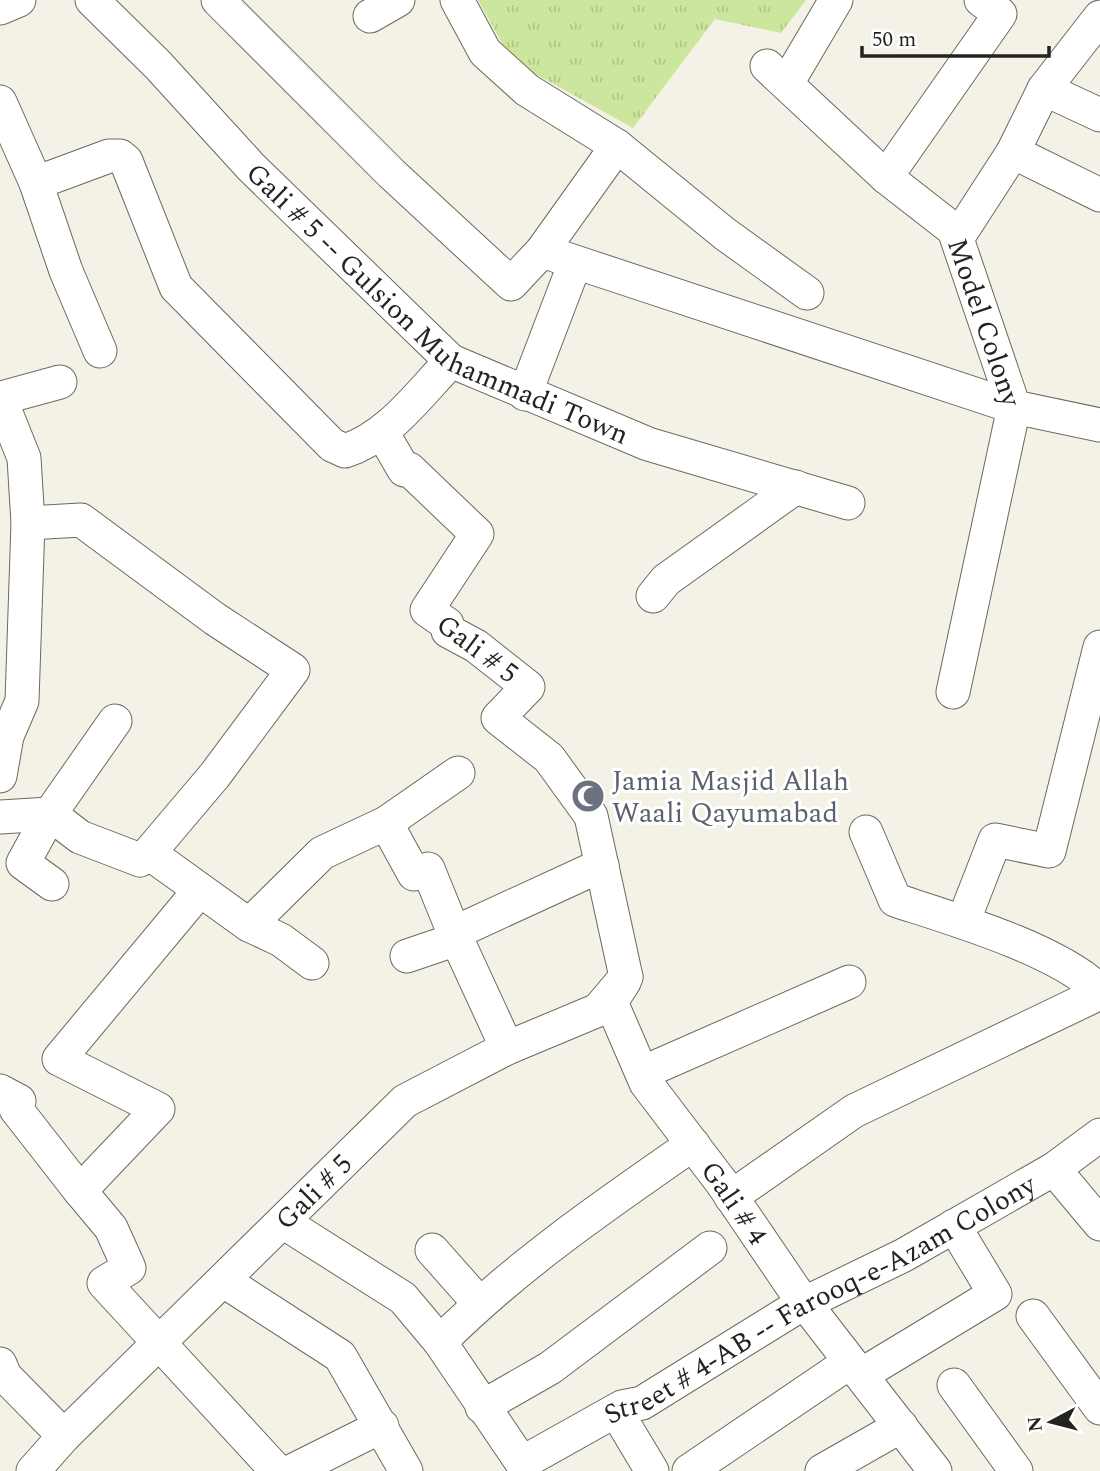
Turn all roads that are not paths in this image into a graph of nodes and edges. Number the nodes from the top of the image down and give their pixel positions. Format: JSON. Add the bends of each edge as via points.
{"nodes":[{"id":1,"x":19,"y":0,"type":"edge"},
{"id":2,"x":92,"y":0,"type":"edge"},
{"id":3,"x":218,"y":0,"type":"edge"},
{"id":4,"x":457,"y":0,"type":"edge"},
{"id":5,"x":836,"y":0,"type":"edge"},
{"id":6,"x":981,"y":0,"type":"edge"},
{"id":7,"x":0,"y":8,"type":"edge"},
{"id":8,"x":1100,"y":17,"type":"edge"},
{"id":9,"x":1044,"y":89,"type":"junction"},
{"id":10,"x":0,"y":102,"type":"edge"},
{"id":11,"x":1100,"y":116,"type":"edge"},
{"id":12,"x":617,"y":146,"type":"junction"},
{"id":13,"x":1013,"y":152,"type":"junction"},
{"id":14,"x":886,"y":177,"type":"junction"},
{"id":15,"x":36,"y":183,"type":"junction"},
{"id":16,"x":1100,"y":195,"type":"edge"},
{"id":17,"x":958,"y":237,"type":"junction"},
{"id":18,"x":542,"y":251,"type":"junction"},
{"id":19,"x":575,"y":263,"type":"junction"},
{"id":20,"x":807,"y":293,"type":"dead end"},
{"id":21,"x":100,"y":351,"type":"dead end"},
{"id":22,"x":451,"y":361,"type":"junction"},
{"id":23,"x":60,"y":382,"type":"dead end"},
{"id":24,"x":525,"y":394,"type":"junction"},
{"id":25,"x":0,"y":398,"type":"edge"},
{"id":26,"x":1014,"y":407,"type":"junction"},
{"id":27,"x":1100,"y":425,"type":"edge"},
{"id":28,"x":382,"y":432,"type":"junction"},
{"id":29,"x":796,"y":487,"type":"junction"},
{"id":30,"x":848,"y":503,"type":"dead end"},
{"id":31,"x":28,"y":523,"type":"junction"},
{"id":32,"x":12,"y":592,"type":"edge"},
{"id":33,"x":653,"y":596,"type":"dead end"},
{"id":34,"x":1100,"y":647,"type":"edge"},
{"id":35,"x":953,"y":692,"type":"dead end"},
{"id":36,"x":115,"y":721,"type":"dead end"},
{"id":37,"x":3,"y":736,"type":"edge"},
{"id":38,"x":458,"y":773,"type":"dead end"},
{"id":39,"x":0,"y":776,"type":"edge"},
{"id":40,"x":50,"y":814,"type":"junction"},
{"id":41,"x":0,"y":817,"type":"edge"},
{"id":42,"x":386,"y":823,"type":"junction"},
{"id":43,"x":866,"y":832,"type":"dead end"},
{"id":44,"x":149,"y":853,"type":"junction"},
{"id":45,"x":602,"y":865,"type":"junction"},
{"id":46,"x":52,"y":884,"type":"dead end"},
{"id":47,"x":200,"y":891,"type":"junction"},
{"id":48,"x":963,"y":922,"type":"junction"},
{"id":49,"x":248,"y":925,"type":"junction"},
{"id":50,"x":456,"y":936,"type":"junction"},
{"id":51,"x":407,"y":957,"type":"dead end"},
{"id":52,"x":312,"y":964,"type":"dead end"},
{"id":53,"x":626,"y":977,"type":"junction"},
{"id":54,"x":849,"y":982,"type":"dead end"},
{"id":55,"x":1100,"y":992,"type":"edge"},
{"id":56,"x":507,"y":1048,"type":"junction"},
{"id":57,"x":642,"y":1073,"type":"junction"},
{"id":58,"x":0,"y":1091,"type":"edge"},
{"id":59,"x":1100,"y":1135,"type":"edge"},
{"id":60,"x":693,"y":1144,"type":"junction"},
{"id":61,"x":1054,"y":1169,"type":"junction"},
{"id":62,"x":80,"y":1191,"type":"junction"},
{"id":63,"x":731,"y":1196,"type":"junction"},
{"id":64,"x":283,"y":1222,"type":"junction"},
{"id":65,"x":1100,"y":1224,"type":"edge"},
{"id":66,"x":954,"y":1226,"type":"junction"},
{"id":67,"x":710,"y":1248,"type":"dead end"},
{"id":68,"x":432,"y":1251,"type":"dead end"},
{"id":69,"x":223,"y":1281,"type":"junction"},
{"id":70,"x":479,"y":1303,"type":"junction"},
{"id":71,"x":806,"y":1304,"type":"junction"},
{"id":72,"x":1033,"y":1316,"type":"dead end"},
{"id":73,"x":440,"y":1342,"type":"junction"},
{"id":74,"x":159,"y":1344,"type":"junction"},
{"id":75,"x":0,"y":1364,"type":"edge"},
{"id":76,"x":855,"y":1368,"type":"junction"},
{"id":77,"x":954,"y":1385,"type":"dead end"},
{"id":78,"x":482,"y":1407,"type":"junction"},
{"id":79,"x":1100,"y":1408,"type":"edge"},
{"id":80,"x":616,"y":1411,"type":"junction"},
{"id":81,"x":897,"y":1421,"type":"junction"},
{"id":82,"x":382,"y":1426,"type":"junction"},
{"id":83,"x":64,"y":1436,"type":"junction"},
{"id":84,"x":33,"y":1471,"type":"edge"},
{"id":85,"x":277,"y":1471,"type":"edge"},
{"id":86,"x":292,"y":1471,"type":"edge"},
{"id":87,"x":406,"y":1471,"type":"edge"},
{"id":88,"x":652,"y":1471,"type":"edge"},
{"id":89,"x":689,"y":1471,"type":"edge"},
{"id":90,"x":822,"y":1471,"type":"edge"},
{"id":91,"x":935,"y":1471,"type":"edge"},
{"id":92,"x":1016,"y":1471,"type":"edge"}],
"edges":[{"from":1,"to":7,"type":"street"},
{"from":2,"to":22,"type":"street","name":"Gali # 5 -- Gulsion Muhammadi Town","via":[[251,167]]},
{"from":3,"to":18,"type":"street","via":[[392,174],[511,284]]},
{"from":4,"to":12,"type":"street","via":[[485,52],[527,90]]},
{"from":5,"to":14,"type":"street","name":"Model Colony","via":[[777,74]]},
{"from":6,"to":14,"type":"street","via":[[1000,14]]},
{"from":8,"to":9,"type":"street"},
{"from":9,"to":11,"type":"street"},
{"from":9,"to":13,"type":"street"},
{"from":10,"to":15,"type":"street"},
{"from":12,"to":18,"type":"street"},
{"from":12,"to":20,"type":"street","via":[[725,234]]},
{"from":13,"to":16,"type":"street"},
{"from":13,"to":17,"type":"street"},
{"from":14,"to":17,"type":"street","name":"Model Colony"},
{"from":15,"to":21,"type":"street"},
{"from":15,"to":28,"type":"street","via":[[120,156],[126,161],[176,287],[332,445],[345,451]]},
{"from":17,"to":26,"type":"street","name":"Model Colony"},
{"from":18,"to":19,"type":"street"},
{"from":19,"to":24,"type":"street"},
{"from":19,"to":26,"type":"street"},
{"from":22,"to":24,"type":"street","name":"Gali # 5 -- Gulsion Muhammadi Town"},
{"from":22,"to":28,"type":"street"},
{"from":23,"to":25,"type":"street"},
{"from":24,"to":29,"type":"street","name":"Gali # 5 -- Gulsion Muhammadi Town","via":[[648,444]]},
{"from":25,"to":31,"type":"street","via":[[24,458]]},
{"from":26,"to":27,"type":"street","name":"Model Colony"},
{"from":26,"to":35,"type":"street"},
{"from":28,"to":45,"type":"street","name":"Gali # 5","via":[[404,470],[409,469],[477,534],[427,610],[447,624],[448,631],[476,646],[528,687],[498,718],[549,758],[569,782],[591,816]]},
{"from":29,"to":30,"type":"street","name":"Gali # 5 -- Gulsion Muhammadi Town"},
{"from":29,"to":33,"type":"street","via":[[666,580]]},
{"from":31,"to":32,"type":"street"},
{"from":31,"to":44,"type":"street","via":[[82,520],[215,619],[293,670],[215,775]]},
{"from":32,"to":37,"type":"street","via":[[22,701]]},
{"from":34,"to":48,"type":"street","via":[[1049,851],[995,840]]},
{"from":36,"to":40,"type":"street"},
{"from":37,"to":39,"type":"street"},
{"from":38,"to":42,"type":"street"},
{"from":40,"to":41,"type":"street"},
{"from":40,"to":44,"type":"street","via":[[80,837],[139,860]]},
{"from":40,"to":46,"type":"street","via":[[23,863]]},
{"from":42,"to":49,"type":"street","via":[[322,853]]},
{"from":42,"to":50,"type":"street","via":[[414,874],[429,869]]},
{"from":43,"to":48,"type":"street","via":[[895,900]]},
{"from":44,"to":47,"type":"street"},
{"from":45,"to":50,"type":"street"},
{"from":45,"to":53,"type":"street","name":"Gali # 5"},
{"from":47,"to":49,"type":"street"},
{"from":47,"to":62,"type":"street","via":[[59,1059],[158,1109]]},
{"from":48,"to":55,"type":"street","via":[[1083,974]]},
{"from":49,"to":52,"type":"street","via":[[281,940]]},
{"from":50,"to":51,"type":"street"},
{"from":50,"to":56,"type":"street"},
{"from":53,"to":56,"type":"street","name":"Gali # 5","via":[[597,1010]]},
{"from":53,"to":57,"type":"street","name":"Gali # 4","via":[[611,1002]]},
{"from":54,"to":57,"type":"street"},
{"from":55,"to":63,"type":"street","via":[[854,1111]]},
{"from":56,"to":64,"type":"street","name":"Gali # 5","via":[[405,1101]]},
{"from":57,"to":60,"type":"street","name":"Gali # 4"},
{"from":58,"to":62,"type":"street","via":[[19,1101],[16,1109]]},
{"from":59,"to":61,"type":"street"},
{"from":60,"to":63,"type":"street","name":"Gali # 4"},
{"from":60,"to":70,"type":"street","via":[[581,1222]]},
{"from":61,"to":65,"type":"street","name":"Street # 4-AB -- Farooq-e-Azam Colony"},
{"from":61,"to":66,"type":"street","name":"Street # 4-AB -- Farooq-e-Azam Colony"},
{"from":62,"to":74,"type":"street","via":[[111,1227],[129,1268],[104,1283]]},
{"from":63,"to":71,"type":"street","name":"Gali # 4"},
{"from":64,"to":69,"type":"street","name":"Gali # 5"},
{"from":64,"to":73,"type":"street","via":[[403,1298]]},
{"from":66,"to":71,"type":"street","name":"Street # 4-AB -- Farooq-e-Azam Colony"},
{"from":66,"to":76,"type":"street","via":[[995,1294]]},
{"from":67,"to":78,"type":"street","via":[[550,1368]]},
{"from":68,"to":70,"type":"street"},
{"from":69,"to":74,"type":"street","name":"Gali # 5"},
{"from":69,"to":82,"type":"street","via":[[340,1356]]},
{"from":70,"to":73,"type":"street"},
{"from":71,"to":76,"type":"street","name":"Gali # 4"},
{"from":71,"to":80,"type":"street","name":"Street # 4-AB -- Farooq-e-Azam Colony","via":[[642,1403]]},
{"from":72,"to":79,"type":"street"},
{"from":73,"to":78,"type":"street"},
{"from":74,"to":83,"type":"street","name":"Gali # 5"},
{"from":74,"to":85,"type":"street"},
{"from":75,"to":83,"type":"street","via":[[5,1376]]},
{"from":76,"to":81,"type":"street","name":"Gali # 4"},
{"from":76,"to":89,"type":"street"},
{"from":77,"to":92,"type":"street"},
{"from":78,"to":80,"type":"street","name":"Street # 4-AB -- Farooq-e-Azam Colony","via":[[522,1463]]},
{"from":80,"to":88,"type":"street"},
{"from":81,"to":90,"type":"street"},
{"from":81,"to":91,"type":"street","name":"Gali # 4"},
{"from":82,"to":86,"type":"street"},
{"from":82,"to":87,"type":"street"},
{"from":83,"to":84,"type":"street","name":"Gali # 5"}]}
